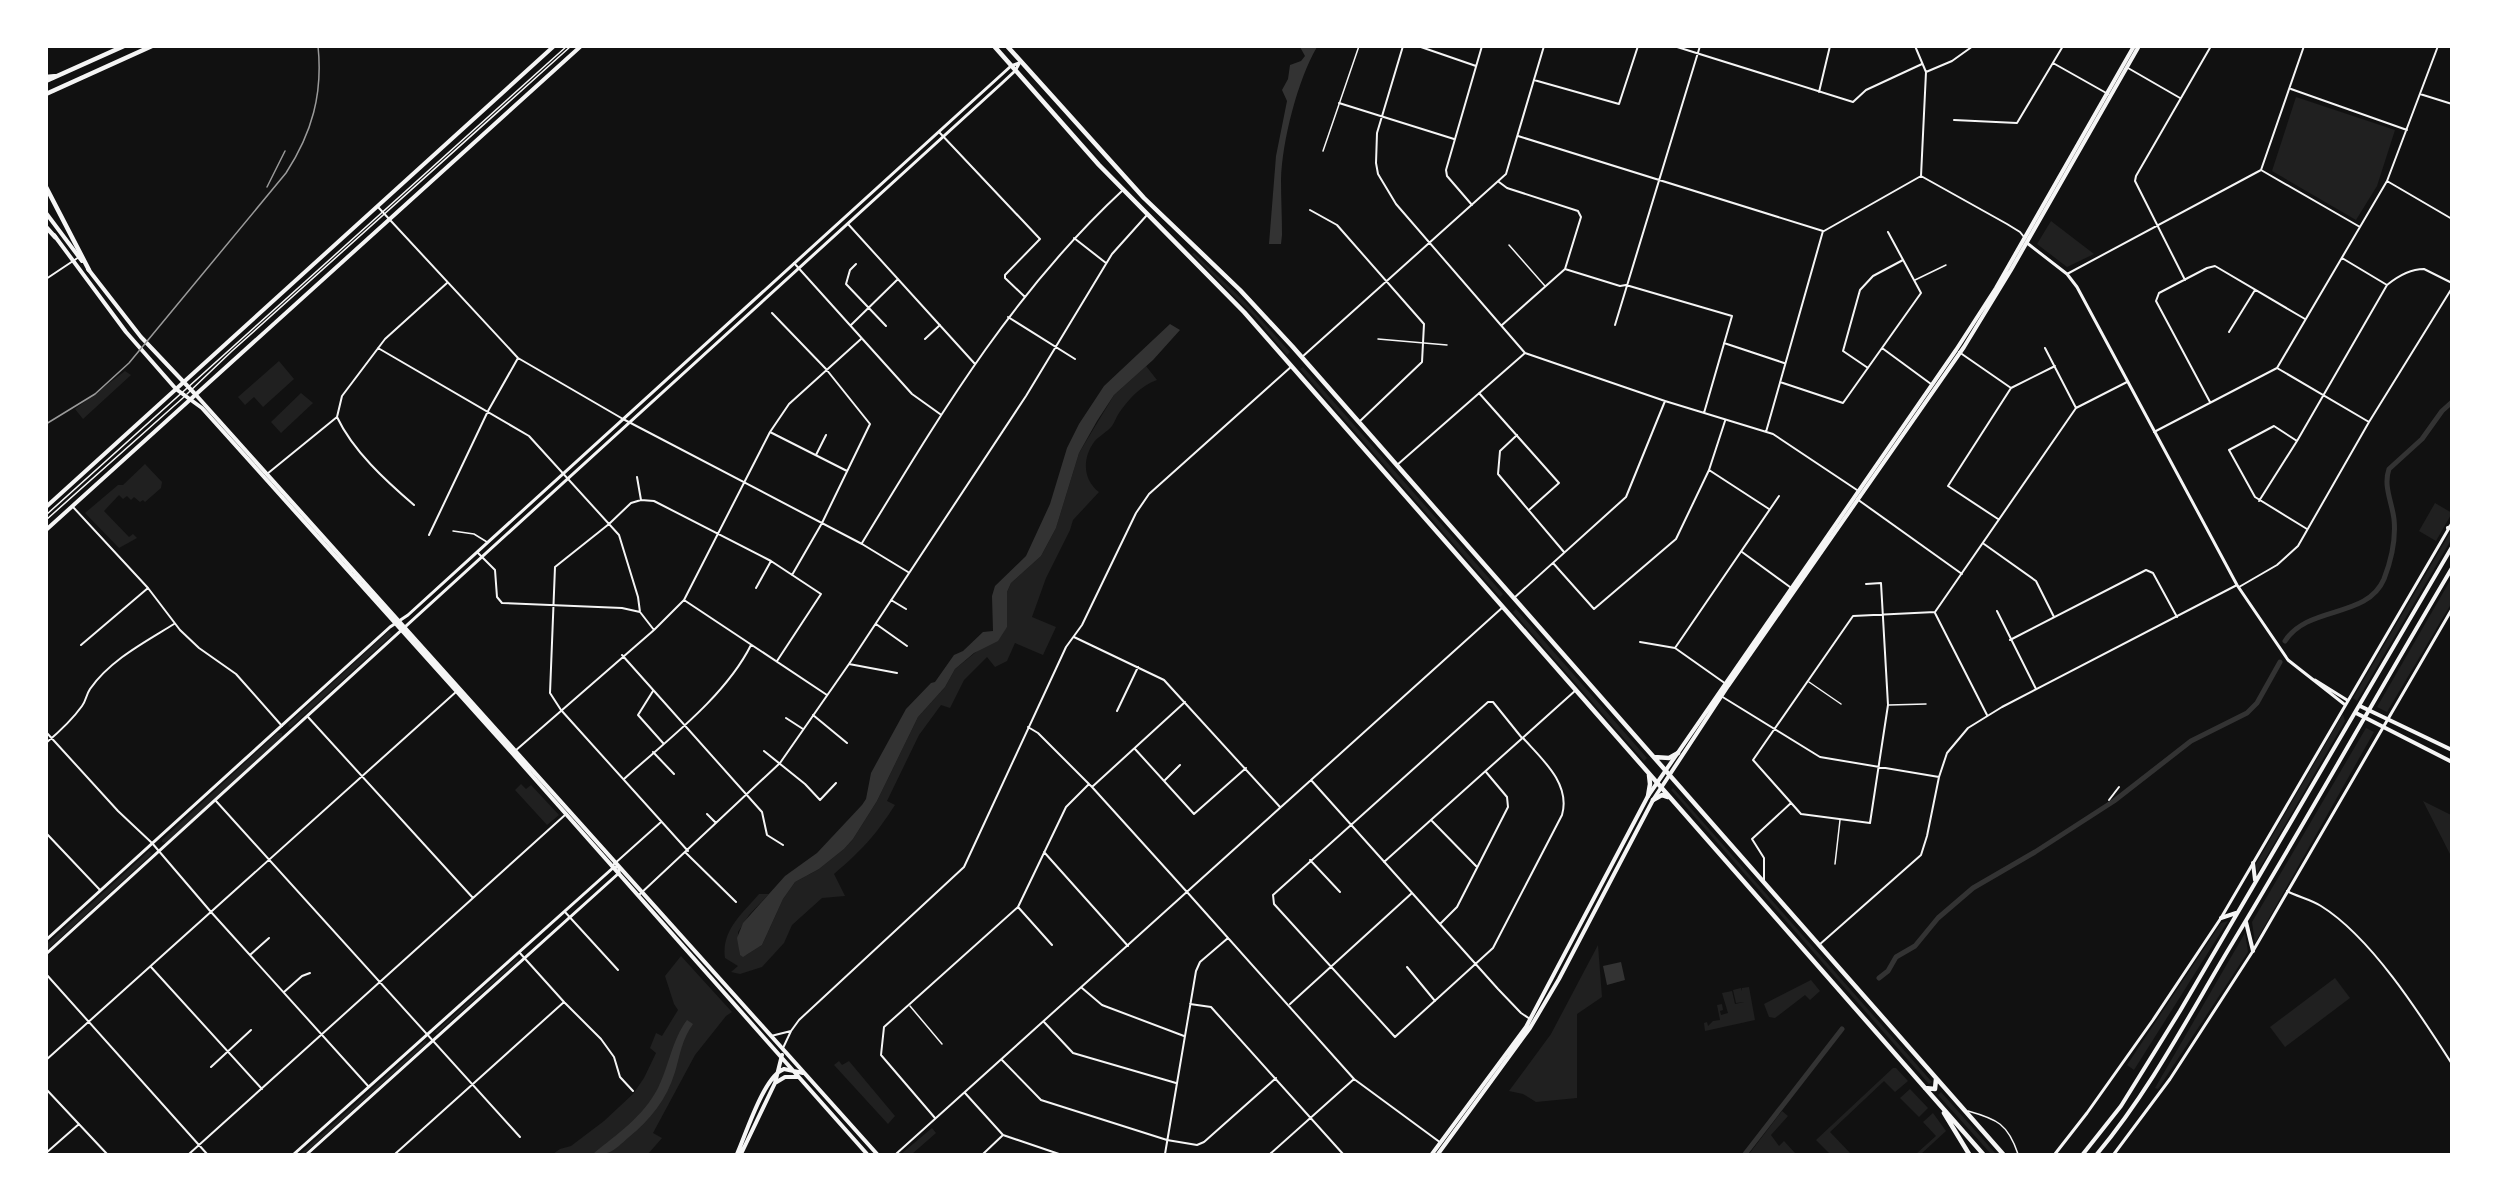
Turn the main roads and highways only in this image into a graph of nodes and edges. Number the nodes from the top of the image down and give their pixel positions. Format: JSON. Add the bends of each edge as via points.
{"nodes":[{"id":1,"x":124,"y":46,"type":"edge"},
{"id":2,"x":152,"y":46,"type":"edge"},
{"id":3,"x":554,"y":46,"type":"edge"},
{"id":4,"x":581,"y":46,"type":"edge"},
{"id":5,"x":994,"y":46,"type":"edge"},
{"id":6,"x":1007,"y":46,"type":"edge"},
{"id":7,"x":2134,"y":46,"type":"edge"},
{"id":8,"x":2139,"y":46,"type":"edge"},
{"id":9,"x":2125,"y":67,"type":"junction"},
{"id":10,"x":46,"y":79,"type":"edge"},
{"id":11,"x":46,"y":95,"type":"edge"},
{"id":12,"x":46,"y":187,"type":"edge"},
{"id":13,"x":1155,"y":208,"type":"junction"},
{"id":14,"x":46,"y":213,"type":"edge"},
{"id":15,"x":1147,"y":215,"type":"junction"},
{"id":16,"x":46,"y":226,"type":"edge"},
{"id":17,"x":56,"y":237,"type":"joint"},
{"id":18,"x":2026,"y":239,"type":"junction"},
{"id":19,"x":89,"y":270,"type":"junction"},
{"id":20,"x":149,"y":346,"type":"junction"},
{"id":21,"x":1958,"y":351,"type":"junction"},
{"id":22,"x":143,"y":352,"type":"junction"},
{"id":23,"x":1302,"y":357,"type":"junction"},
{"id":24,"x":1292,"y":366,"type":"junction"},
{"id":25,"x":184,"y":382,"type":"junction"},
{"id":26,"x":176,"y":389,"type":"junction"},
{"id":27,"x":196,"y":395,"type":"junction"},
{"id":28,"x":191,"y":400,"type":"junction"},
{"id":29,"x":265,"y":475,"type":"junction"},
{"id":30,"x":46,"y":507,"type":"edge"},
{"id":31,"x":46,"y":530,"type":"edge"},
{"id":32,"x":2451,"y":547,"type":"edge"},
{"id":33,"x":2451,"y":568,"type":"edge"},
{"id":34,"x":1514,"y":598,"type":"junction"},
{"id":35,"x":1503,"y":607,"type":"junction"},
{"id":36,"x":404,"y":629,"type":"junction"},
{"id":37,"x":1720,"y":695,"type":"junction"},
{"id":38,"x":2360,"y":706,"type":"junction"},
{"id":39,"x":2370,"y":710,"type":"junction"},
{"id":40,"x":2356,"y":713,"type":"junction"},
{"id":41,"x":2365,"y":719,"type":"junction"},
{"id":42,"x":2451,"y":750,"type":"edge"},
{"id":43,"x":514,"y":752,"type":"junction"},
{"id":44,"x":1678,"y":753,"type":"junction"},
{"id":45,"x":1654,"y":757,"type":"junction"},
{"id":46,"x":2451,"y":762,"type":"edge"},
{"id":47,"x":1648,"y":772,"type":"junction"},
{"id":48,"x":1667,"y":773,"type":"junction"},
{"id":49,"x":1659,"y":785,"type":"junction"},
{"id":50,"x":1650,"y":798,"type":"junction"},
{"id":51,"x":1671,"y":798,"type":"junction"},
{"id":52,"x":2253,"y":863,"type":"road end"},
{"id":53,"x":614,"y":865,"type":"junction"},
{"id":54,"x":2256,"y":882,"type":"junction"},
{"id":55,"x":640,"y":893,"type":"junction"},
{"id":56,"x":2237,"y":913,"type":"junction"},
{"id":57,"x":2221,"y":918,"type":"road end"},
{"id":58,"x":2246,"y":921,"type":"junction"},
{"id":59,"x":2253,"y":951,"type":"road end"},
{"id":60,"x":724,"y":988,"type":"junction"},
{"id":61,"x":783,"y":1050,"type":"junction"},
{"id":62,"x":782,"y":1056,"type":"junction"},
{"id":63,"x":792,"y":1070,"type":"junction"},
{"id":64,"x":778,"y":1072,"type":"junction"},
{"id":65,"x":804,"y":1073,"type":"junction"},
{"id":66,"x":798,"y":1078,"type":"junction"},
{"id":67,"x":1936,"y":1079,"type":"junction"},
{"id":68,"x":775,"y":1083,"type":"junction"},
{"id":69,"x":1925,"y":1088,"type":"junction"},
{"id":70,"x":1938,"y":1103,"type":"junction"},
{"id":71,"x":1443,"y":1145,"type":"junction"},
{"id":72,"x":739,"y":1155,"type":"edge"},
{"id":73,"x":867,"y":1155,"type":"edge"},
{"id":74,"x":877,"y":1155,"type":"edge"},
{"id":75,"x":1432,"y":1155,"type":"edge"},
{"id":76,"x":1438,"y":1155,"type":"edge"},
{"id":77,"x":1970,"y":1155,"type":"edge"},
{"id":78,"x":1983,"y":1155,"type":"edge"},
{"id":79,"x":2003,"y":1155,"type":"edge"},
{"id":80,"x":2083,"y":1155,"type":"edge"},
{"id":81,"x":2097,"y":1155,"type":"edge"}],
"edges":[{"from":1,"to":10,"type":"highway","via":[[66,74]]},
{"from":2,"to":11,"type":"highway"},
{"from":3,"to":25,"type":"main road"},
{"from":4,"to":27,"type":"main road"},
{"from":5,"to":15,"type":"highway"},
{"from":6,"to":13,"type":"highway"},
{"from":7,"to":9,"type":"main road"},
{"from":8,"to":9,"type":"main road"},
{"from":9,"to":18,"type":"main road"},
{"from":12,"to":19,"type":"highway"},
{"from":13,"to":15,"type":"highway"},
{"from":13,"to":23,"type":"highway"},
{"from":14,"to":19,"type":"main road"},
{"from":15,"to":24,"type":"highway"},
{"from":16,"to":17,"type":"highway"},
{"from":17,"to":22,"type":"main road"},
{"from":18,"to":21,"type":"main road"},
{"from":18,"to":21,"type":"main road"},
{"from":19,"to":20,"type":"main road"},
{"from":20,"to":22,"type":"main road"},
{"from":20,"to":25,"type":"main road"},
{"from":21,"to":37,"type":"main road"},
{"from":22,"to":26,"type":"main road"},
{"from":23,"to":24,"type":"highway"},
{"from":23,"to":34,"type":"highway"},
{"from":24,"to":35,"type":"highway"},
{"from":25,"to":26,"type":"main road"},
{"from":25,"to":27,"type":"main road"},
{"from":26,"to":28,"type":"main road"},
{"from":26,"to":30,"type":"main road"},
{"from":27,"to":28,"type":"main road"},
{"from":27,"to":29,"type":"main road"},
{"from":28,"to":29,"type":"main road"},
{"from":28,"to":31,"type":"main road"},
{"from":29,"to":36,"type":"main road"},
{"from":32,"to":38,"type":"main road"},
{"from":33,"to":39,"type":"main road"},
{"from":34,"to":35,"type":"highway"},
{"from":34,"to":45,"type":"highway"},
{"from":35,"to":47,"type":"highway"},
{"from":36,"to":43,"type":"main road"},
{"from":36,"to":43,"type":"main road"},
{"from":37,"to":44,"type":"main road"},
{"from":37,"to":48,"type":"main road"},
{"from":38,"to":39,"type":"main road"},
{"from":38,"to":40,"type":"main road"},
{"from":39,"to":41,"type":"main road"},
{"from":39,"to":42,"type":"main road"},
{"from":40,"to":41,"type":"main road"},
{"from":40,"to":54,"type":"main road"},
{"from":41,"to":46,"type":"main road"},
{"from":41,"to":58,"type":"main road"},
{"from":43,"to":53,"type":"main road"},
{"from":44,"to":45,"type":"highway","via":[[1669,758]]},
{"from":44,"to":48,"type":"main road"},
{"from":45,"to":48,"type":"highway"},
{"from":47,"to":49,"type":"highway"},
{"from":47,"to":50,"type":"highway"},
{"from":48,"to":49,"type":"main road"},
{"from":48,"to":67,"type":"highway"},
{"from":49,"to":50,"type":"main road"},
{"from":49,"to":51,"type":"highway"},
{"from":50,"to":51,"type":"highway"},
{"from":50,"to":71,"type":"main road","via":[[1559,979]]},
{"from":51,"to":69,"type":"highway"},
{"from":52,"to":54,"type":"main road"},
{"from":53,"to":55,"type":"main road"},
{"from":53,"to":55,"type":"main road","via":[[620,867]]},
{"from":54,"to":56,"type":"main road"},
{"from":55,"to":60,"type":"main road"},
{"from":56,"to":57,"type":"main road"},
{"from":56,"to":80,"type":"main road","via":[[2121,1106]]},
{"from":58,"to":59,"type":"main road"},
{"from":58,"to":81,"type":"main road","via":[[2131,1110]]},
{"from":60,"to":61,"type":"main road"},
{"from":60,"to":62,"type":"main road"},
{"from":61,"to":62,"type":"main road"},
{"from":61,"to":65,"type":"main road"},
{"from":62,"to":63,"type":"main road"},
{"from":62,"to":64,"type":"main road"},
{"from":63,"to":64,"type":"main road"},
{"from":63,"to":65,"type":"main road"},
{"from":63,"to":66,"type":"main road"},
{"from":64,"to":68,"type":"main road"},
{"from":64,"to":72,"type":"main road","via":[[766,1089]]},
{"from":65,"to":74,"type":"main road"},
{"from":66,"to":68,"type":"main road","via":[[785,1077]]},
{"from":66,"to":73,"type":"main road"},
{"from":67,"to":69,"type":"highway","via":[[1935,1089]]},
{"from":67,"to":79,"type":"highway"},
{"from":68,"to":72,"type":"main road"},
{"from":69,"to":70,"type":"highway"},
{"from":70,"to":77,"type":"highway"},
{"from":70,"to":78,"type":"highway"},
{"from":71,"to":75,"type":"main road"},
{"from":71,"to":76,"type":"main road"}]}
